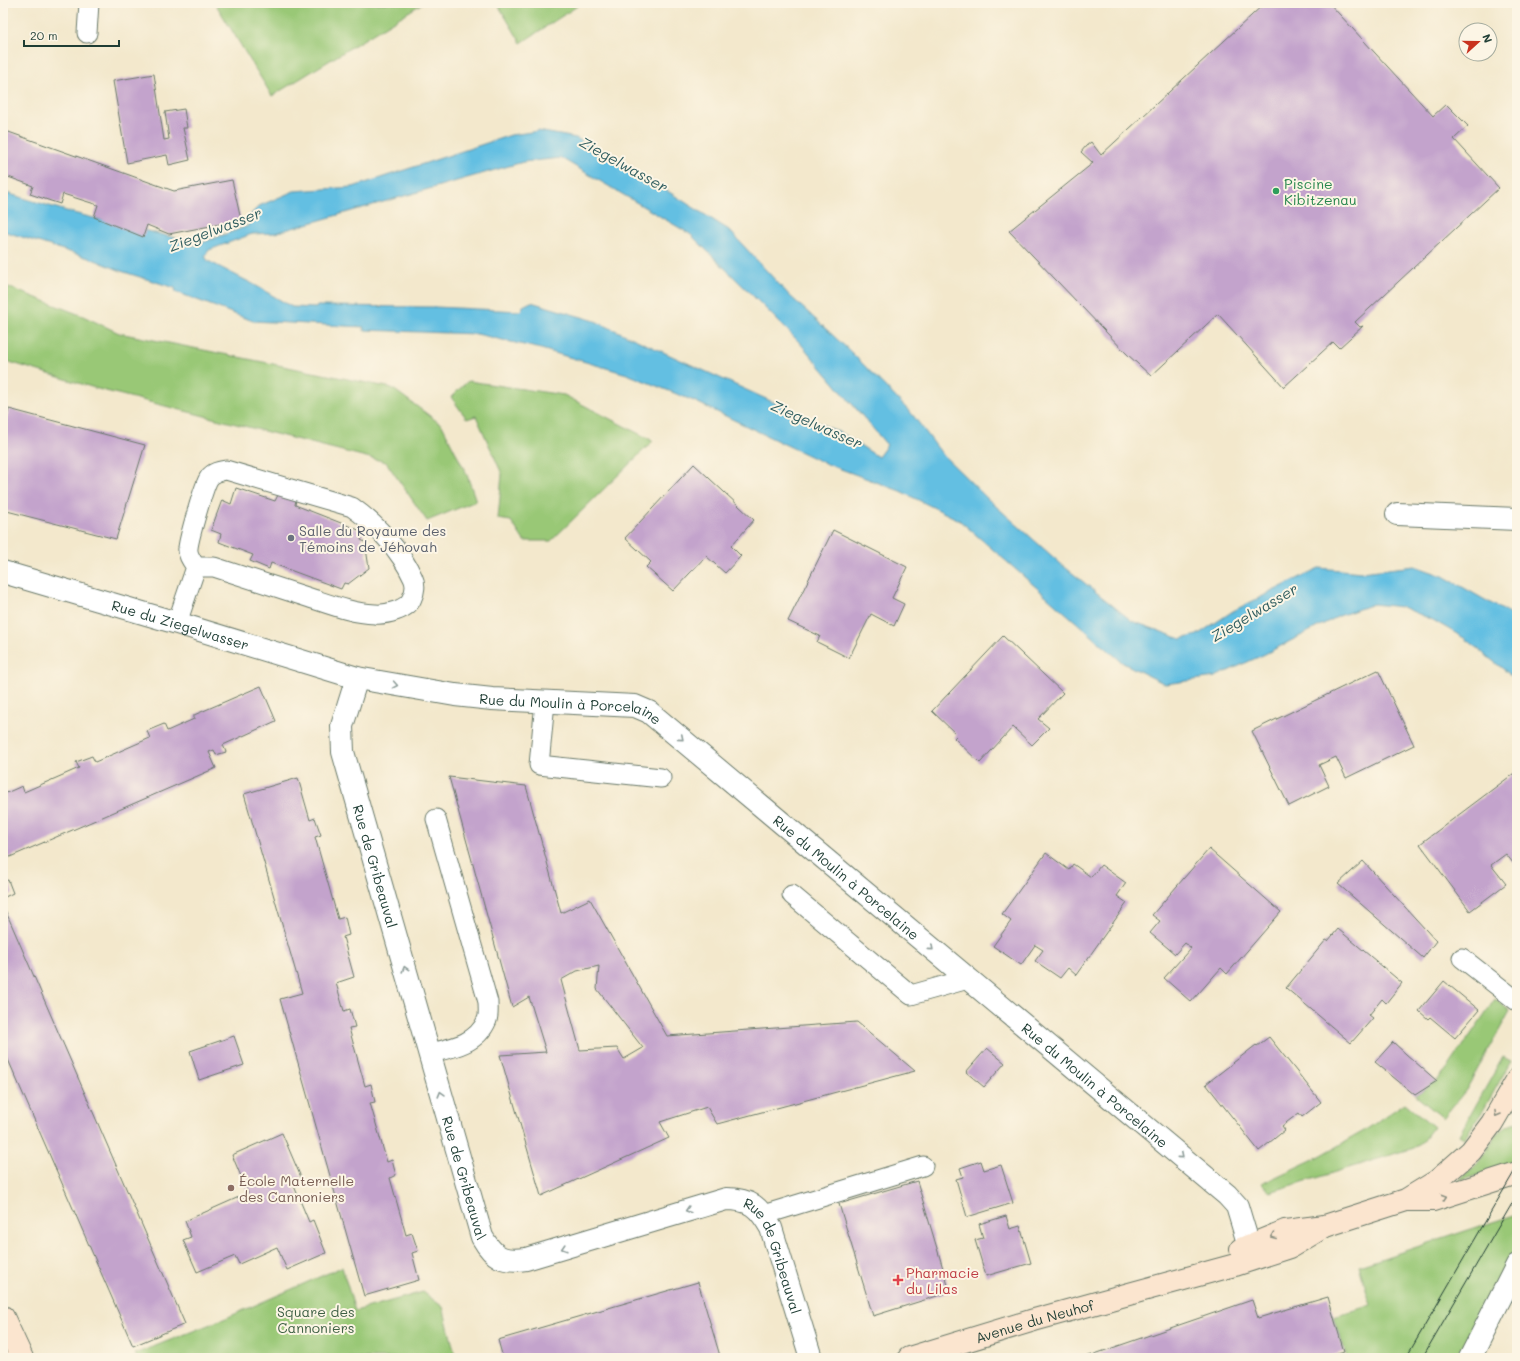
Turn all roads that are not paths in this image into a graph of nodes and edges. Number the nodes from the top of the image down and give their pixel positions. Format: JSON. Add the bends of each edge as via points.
{"nodes":[{"id":1,"x":89,"y":3,"type":"edge"},
{"id":2,"x":87,"y":33,"type":"dead end"},
{"id":3,"x":1398,"y":514,"type":"dead end"},
{"id":4,"x":1517,"y":519,"type":"edge"},
{"id":5,"x":196,"y":567,"type":"junction"},
{"id":6,"x":3,"y":572,"type":"edge"},
{"id":7,"x":177,"y":623,"type":"junction"},
{"id":8,"x":357,"y":678,"type":"junction"},
{"id":9,"x":545,"y":702,"type":"junction"},
{"id":10,"x":661,"y":778,"type":"dead end"},
{"id":11,"x":436,"y":818,"type":"dead end"},
{"id":12,"x":792,"y":895,"type":"dead end"},
{"id":13,"x":1462,"y":958,"type":"dead end"},
{"id":14,"x":968,"y":979,"type":"junction"},
{"id":15,"x":1517,"y":1001,"type":"edge"},
{"id":16,"x":430,"y":1053,"type":"junction"},
{"id":17,"x":1515,"y":1089,"type":"edge"},
{"id":18,"x":923,"y":1166,"type":"dead end"},
{"id":19,"x":1517,"y":1173,"type":"edge"},
{"id":20,"x":1406,"y":1200,"type":"junction"},
{"id":21,"x":763,"y":1214,"type":"junction"},
{"id":22,"x":1324,"y":1226,"type":"junction"},
{"id":23,"x":1249,"y":1246,"type":"junction"},
{"id":24,"x":1517,"y":1265,"type":"edge"},
{"id":25,"x":1160,"y":1285,"type":"junction"},
{"id":26,"x":3,"y":1317,"type":"edge"},
{"id":27,"x":22,"y":1358,"type":"edge"},
{"id":28,"x":811,"y":1358,"type":"edge"},
{"id":29,"x":909,"y":1358,"type":"edge"},
{"id":30,"x":1470,"y":1358,"type":"edge"}],
"edges":[{"from":1,"to":2,"type":"lane"},
{"from":3,"to":4,"type":"street"},
{"from":5,"to":5,"type":"lane","via":[[187,548],[199,508],[209,478],[216,472],[226,470],[352,507],[369,518],[398,553],[414,579],[415,591],[411,602],[404,607],[376,614],[347,610],[214,567]]},
{"from":5,"to":7,"type":"lane"},
{"from":6,"to":7,"type":"street","name":"Rue du Ziegelwasser"},
{"from":7,"to":8,"type":"street","name":"Rue du Ziegelwasser"},
{"from":8,"to":9,"type":"street","name":"Rue du Moulin à Porcelaine","one_way":true,"via":[[455,695]]},
{"from":16,"to":8,"type":"street","name":"Rue de Gribeauval","one_way":true,"via":[[343,752],[342,726]]},
{"from":9,"to":10,"type":"lane","via":[[539,764]]},
{"from":9,"to":14,"type":"street","name":"Rue du Moulin à Porcelaine","one_way":true,"via":[[635,706],[649,712]]},
{"from":11,"to":16,"type":"lane","via":[[488,1002],[488,1019],[478,1035],[460,1046]]},
{"from":12,"to":14,"type":"lane","via":[[911,995]]},
{"from":13,"to":15,"type":"lane"},
{"from":14,"to":23,"type":"street","name":"Rue du Moulin à Porcelaine","one_way":true,"via":[[1227,1195],[1237,1206]]},
{"from":21,"to":16,"type":"street","name":"Rue de Gribeauval","one_way":true,"via":[[755,1206],[741,1199],[726,1199],[526,1259],[510,1261],[498,1256],[488,1248],[482,1237]]},
{"from":17,"to":20,"type":"street","name":"Avenue du Neuhof","one_way":true,"via":[[1471,1150],[1437,1181]]},
{"from":18,"to":21,"type":"lane"},
{"from":20,"to":19,"type":"street","name":"Avenue du Neuhof","one_way":true,"via":[[1433,1200]]},
{"from":20,"to":22,"type":"street","name":"Avenue du Neuhof"},
{"from":21,"to":28,"type":"street","name":"Rue de Gribeauval","via":[[772,1228]]},
{"from":22,"to":23,"type":"street","name":"Avenue du Neuhof","one_way":true,"via":[[1285,1232]]},
{"from":22,"to":25,"type":"street","name":"Avenue du Neuhof","via":[[1290,1247]]},
{"from":23,"to":25,"type":"street","name":"Avenue du Neuhof"},
{"from":24,"to":30,"type":"street"},
{"from":25,"to":29,"type":"street","name":"Avenue du Neuhof"},
{"from":26,"to":27,"type":"street"}]}
